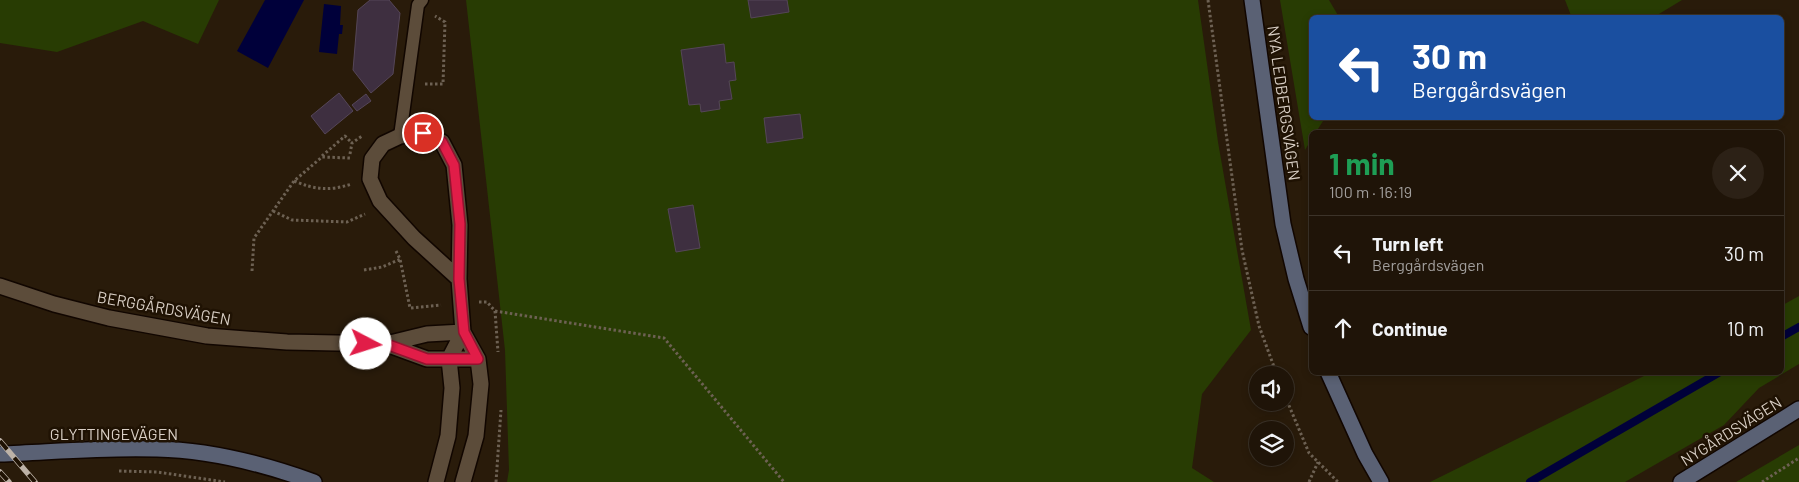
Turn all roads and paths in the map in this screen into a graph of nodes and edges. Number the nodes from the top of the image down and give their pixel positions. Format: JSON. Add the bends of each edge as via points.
{"nodes":[{"id":1,"x":1208,"y":0,"type":"edge"},
{"id":2,"x":1252,"y":0,"type":"edge"},
{"id":3,"x":420,"y":3,"type":"edge"},
{"id":4,"x":407,"y":84,"type":"junction"},
{"id":5,"x":400,"y":136,"type":"junction"},
{"id":6,"x":352,"y":143,"type":"dead end"},
{"id":7,"x":322,"y":157,"type":"junction"},
{"id":8,"x":350,"y":158,"type":"dead end"},
{"id":9,"x":294,"y":181,"type":"junction"},
{"id":10,"x":352,"y":184,"type":"dead end"},
{"id":11,"x":273,"y":210,"type":"junction"},
{"id":12,"x":366,"y":214,"type":"dead end"},
{"id":13,"x":423,"y":245,"type":"junction"},
{"id":14,"x":364,"y":270,"type":"dead end"},
{"id":15,"x":252,"y":271,"type":"dead end"},
{"id":16,"x":459,"y":279,"type":"junction"},
{"id":17,"x":0,"y":286,"type":"edge"},
{"id":18,"x":496,"y":311,"type":"dead end"},
{"id":19,"x":1309,"y":321,"type":"edge"},
{"id":20,"x":464,"y":332,"type":"junction"},
{"id":21,"x":386,"y":344,"type":"junction"},
{"id":22,"x":449,"y":359,"type":"junction"},
{"id":23,"x":478,"y":359,"type":"junction"},
{"id":24,"x":1274,"y":366,"type":"edge"},
{"id":25,"x":1329,"y":375,"type":"edge"},
{"id":26,"x":1799,"y":410,"type":"edge"},
{"id":27,"x":1291,"y":411,"type":"edge"},
{"id":28,"x":0,"y":454,"type":"edge"},
{"id":29,"x":1799,"y":458,"type":"edge"},
{"id":30,"x":1318,"y":462,"type":"junction"},
{"id":31,"x":117,"y":471,"type":"dead end"},
{"id":32,"x":225,"y":482,"type":"edge"},
{"id":33,"x":314,"y":482,"type":"edge"},
{"id":34,"x":436,"y":482,"type":"edge"},
{"id":35,"x":463,"y":482,"type":"edge"},
{"id":36,"x":784,"y":482,"type":"edge"},
{"id":37,"x":1308,"y":482,"type":"edge"},
{"id":38,"x":1338,"y":482,"type":"edge"},
{"id":39,"x":1382,"y":482,"type":"edge"},
{"id":40,"x":1681,"y":482,"type":"edge"},
{"id":41,"x":1762,"y":482,"type":"edge"}],
"edges":[{"from":1,"to":24,"type":"path","via":[[1242,250],[1259,326]]},
{"from":2,"to":19,"type":"street","name":"NYA LEDBERGSVÄGEN","via":[[1283,224]]},
{"from":3,"to":4,"type":"lane"},
{"from":3,"to":4,"type":"path","via":[[445,22],[443,84]]},
{"from":4,"to":5,"type":"lane"},
{"from":5,"to":13,"type":"street","via":[[383,144],[372,159],[370,179],[380,201]]},
{"from":5,"to":16,"type":"street","via":[[423,133],[442,142],[454,165],[460,224]]},
{"from":6,"to":7,"type":"path","via":[[345,136]]},
{"from":7,"to":8,"type":"path"},
{"from":7,"to":9,"type":"path"},
{"from":9,"to":10,"type":"path","via":[[313,189]]},
{"from":9,"to":11,"type":"path"},
{"from":11,"to":12,"type":"path","via":[[292,220],[347,222]]},
{"from":11,"to":15,"type":"path","via":[[254,238]]},
{"from":13,"to":14,"type":"path","via":[[382,267]]},
{"from":13,"to":16,"type":"street"},
{"from":16,"to":20,"type":"street"},
{"from":17,"to":21,"type":"street","name":"BERGGÅRDSVÄGEN","via":[[109,318],[207,336]]},
{"from":18,"to":36,"type":"path","via":[[664,338]]},
{"from":20,"to":21,"type":"street","name":"BERGGÅRDSVÄGEN","via":[[427,334]]},
{"from":20,"to":22,"type":"street"},
{"from":20,"to":23,"type":"street"},
{"from":21,"to":22,"type":"street","name":"BERGGÅRDSVÄGEN","via":[[427,359]]},
{"from":22,"to":23,"type":"street","name":"BERGGÅRDSVÄGEN"},
{"from":22,"to":34,"type":"street","via":[[452,388],[448,436]]},
{"from":23,"to":35,"type":"street","via":[[481,384],[476,436]]},
{"from":25,"to":39,"type":"street","via":[[1365,454]]},
{"from":26,"to":40,"type":"street","name":"NYGÅRDSVÄGEN"},
{"from":27,"to":30,"type":"path","via":[[1309,453]]},
{"from":28,"to":33,"type":"street","name":"GLYTTINGEVÄGEN","via":[[158,448],[222,456],[278,469]]},
{"from":29,"to":41,"type":"path"},
{"from":30,"to":37,"type":"path"},
{"from":30,"to":38,"type":"path"},
{"from":31,"to":32,"type":"path","via":[[157,472]]}]}
